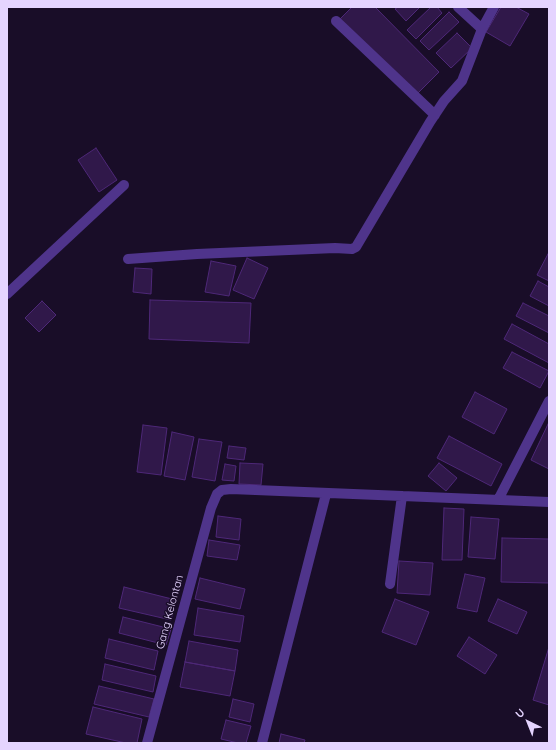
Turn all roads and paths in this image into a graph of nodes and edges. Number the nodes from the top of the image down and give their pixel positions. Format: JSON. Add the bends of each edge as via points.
{"nodes":[{"id":1,"x":458,"y":7,"type":"edge"},
{"id":2,"x":494,"y":7,"type":"edge"},
{"id":3,"x":336,"y":21,"type":"dead end"},
{"id":4,"x":482,"y":29,"type":"junction"},
{"id":5,"x":435,"y":115,"type":"junction"},
{"id":6,"x":124,"y":185,"type":"dead end"},
{"id":7,"x":128,"y":259,"type":"dead end"},
{"id":8,"x":7,"y":294,"type":"edge"},
{"id":9,"x":549,"y":401,"type":"edge"},
{"id":10,"x":326,"y":494,"type":"junction"},
{"id":11,"x":402,"y":496,"type":"junction"},
{"id":12,"x":498,"y":500,"type":"junction"},
{"id":13,"x":549,"y":502,"type":"edge"},
{"id":14,"x":390,"y":584,"type":"dead end"},
{"id":15,"x":147,"y":743,"type":"edge"},
{"id":16,"x":262,"y":743,"type":"edge"}],
"edges":[{"from":1,"to":4,"type":"street"},
{"from":2,"to":4,"type":"street"},
{"from":3,"to":5,"type":"street"},
{"from":4,"to":5,"type":"street","via":[[465,76]]},
{"from":5,"to":7,"type":"street","via":[[354,248]]},
{"from":6,"to":8,"type":"street"},
{"from":9,"to":12,"type":"street"},
{"from":10,"to":11,"type":"street"},
{"from":10,"to":15,"type":"street","name":"Gang Kelontan","via":[[231,489],[222,490],[217,494]]},
{"from":10,"to":16,"type":"street"},
{"from":11,"to":12,"type":"street"},
{"from":11,"to":14,"type":"street"},
{"from":12,"to":13,"type":"street"}]}
